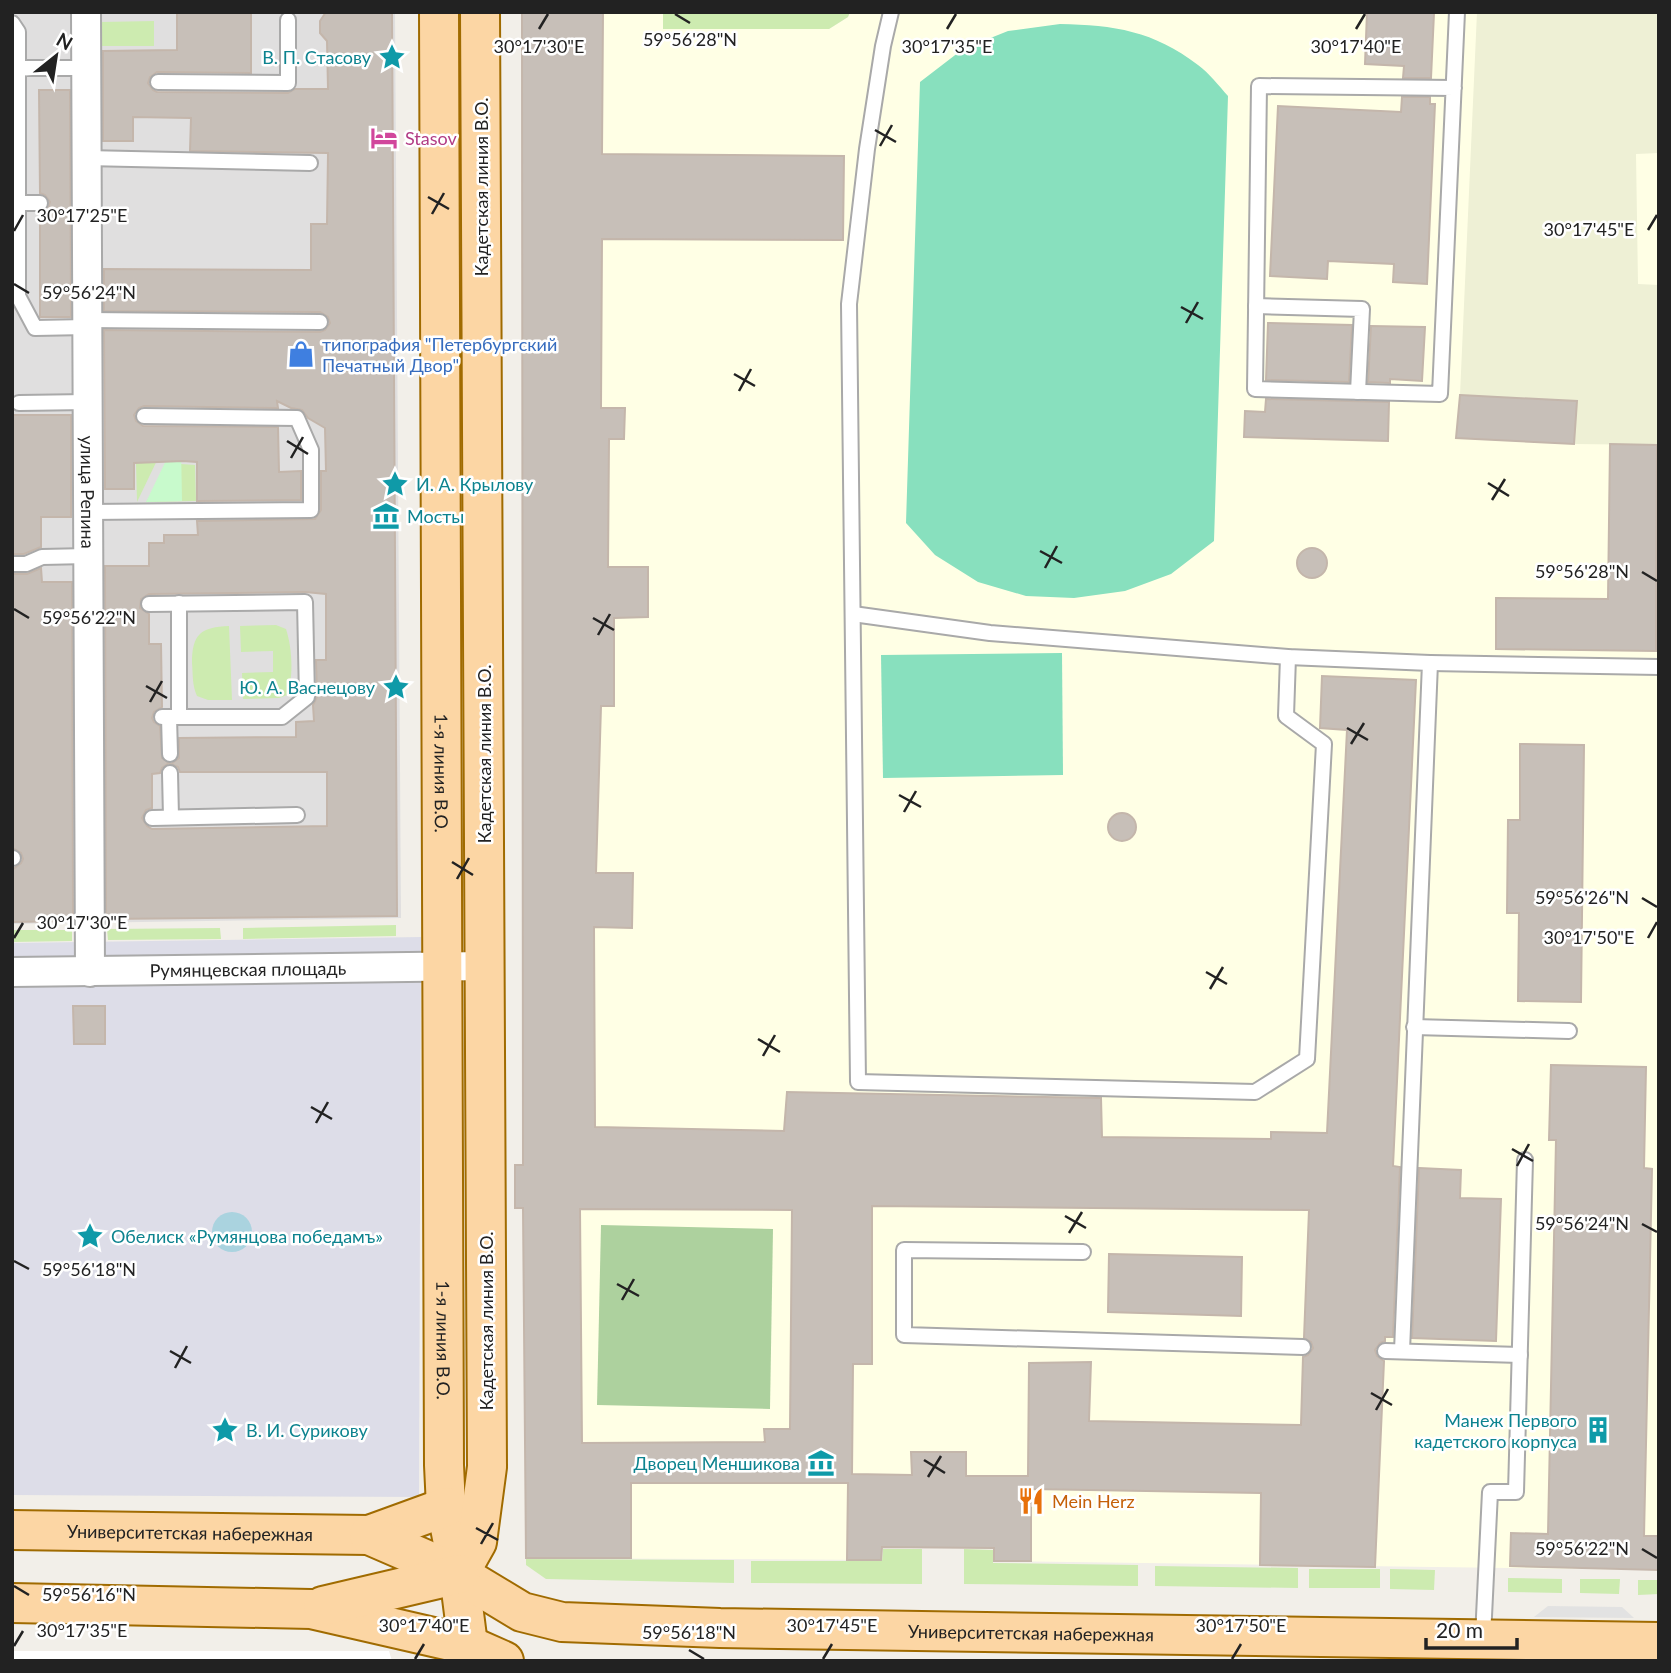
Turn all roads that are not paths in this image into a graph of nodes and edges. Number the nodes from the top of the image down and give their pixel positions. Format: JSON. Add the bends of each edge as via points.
{"nodes":[{"id":1,"x":86,"y":12,"type":"edge"},
{"id":2,"x":439,"y":12,"type":"edge"},
{"id":3,"x":480,"y":12,"type":"edge"},
{"id":4,"x":891,"y":12,"type":"edge"},
{"id":5,"x":1457,"y":12,"type":"edge"},
{"id":6,"x":288,"y":20,"type":"dead end"},
{"id":7,"x":12,"y":23,"type":"edge"},
{"id":8,"x":18,"y":68,"type":"junction"},
{"id":9,"x":91,"y":77,"type":"junction"},
{"id":10,"x":159,"y":82,"type":"dead end"},
{"id":11,"x":1454,"y":88,"type":"junction"},
{"id":12,"x":15,"y":101,"type":"edge"},
{"id":13,"x":86,"y":158,"type":"junction"},
{"id":14,"x":310,"y":163,"type":"dead end"},
{"id":15,"x":17,"y":202,"type":"junction"},
{"id":16,"x":40,"y":202,"type":"dead end"},
{"id":17,"x":15,"y":296,"type":"edge"},
{"id":18,"x":1256,"y":306,"type":"junction"},
{"id":19,"x":320,"y":322,"type":"dead end"},
{"id":20,"x":87,"y":323,"type":"junction"},
{"id":21,"x":1358,"y":392,"type":"junction"},
{"id":22,"x":19,"y":403,"type":"dead end"},
{"id":23,"x":93,"y":411,"type":"junction"},
{"id":24,"x":144,"y":416,"type":"dead end"},
{"id":25,"x":88,"y":512,"type":"junction"},
{"id":26,"x":88,"y":556,"type":"junction"},
{"id":27,"x":12,"y":564,"type":"edge"},
{"id":28,"x":179,"y":603,"type":"junction"},
{"id":29,"x":149,"y":604,"type":"dead end"},
{"id":30,"x":853,"y":614,"type":"junction"},
{"id":31,"x":1288,"y":657,"type":"junction"},
{"id":32,"x":1430,"y":663,"type":"junction"},
{"id":33,"x":1659,"y":667,"type":"edge"},
{"id":34,"x":170,"y":717,"type":"junction"},
{"id":35,"x":170,"y":754,"type":"dead end"},
{"id":36,"x":170,"y":773,"type":"dead end"},
{"id":37,"x":297,"y":816,"type":"dead end"},
{"id":38,"x":171,"y":817,"type":"junction"},
{"id":39,"x":152,"y":818,"type":"dead end"},
{"id":40,"x":442,"y":966,"type":"junction"},
{"id":41,"x":485,"y":966,"type":"junction"},
{"id":42,"x":12,"y":972,"type":"edge"},
{"id":43,"x":90,"y":972,"type":"junction"},
{"id":44,"x":1414,"y":1027,"type":"junction"},
{"id":45,"x":1569,"y":1031,"type":"dead end"},
{"id":46,"x":1525,"y":1160,"type":"dead end"},
{"id":47,"x":1083,"y":1252,"type":"dead end"},
{"id":48,"x":1304,"y":1347,"type":"dead end"},
{"id":49,"x":1385,"y":1351,"type":"dead end"},
{"id":50,"x":1402,"y":1351,"type":"junction"},
{"id":51,"x":1520,"y":1355,"type":"junction"},
{"id":52,"x":446,"y":1507,"type":"junction"},
{"id":53,"x":12,"y":1530,"type":"edge"},
{"id":54,"x":369,"y":1535,"type":"junction"},
{"id":55,"x":459,"y":1574,"type":"junction"},
{"id":56,"x":12,"y":1603,"type":"edge"},
{"id":57,"x":311,"y":1609,"type":"junction"},
{"id":58,"x":1483,"y":1639,"type":"junction"},
{"id":59,"x":1659,"y":1642,"type":"edge"},
{"id":60,"x":468,"y":1644,"type":"junction"},
{"id":61,"x":504,"y":1661,"type":"edge"}],
"edges":[{"from":1,"to":9,"type":"street","name":"улица Репина"},
{"from":2,"to":40,"type":"main road","name":"1-я линия В.О."},
{"from":3,"to":41,"type":"main road","name":"Кадетская линия В.О."},
{"from":4,"to":30,"type":"lane","via":[[867,149],[849,304]]},
{"from":5,"to":11,"type":"lane"},
{"from":6,"to":10,"type":"lane","via":[[288,83]]},
{"from":7,"to":8,"type":"lane","via":[[18,32]]},
{"from":8,"to":9,"type":"lane"},
{"from":8,"to":12,"type":"lane"},
{"from":9,"to":13,"type":"street","name":"улица Репина"},
{"from":11,"to":18,"type":"lane","via":[[1259,86]]},
{"from":11,"to":21,"type":"lane","via":[[1440,394]]},
{"from":12,"to":15,"type":"lane"},
{"from":13,"to":14,"type":"lane"},
{"from":13,"to":20,"type":"street","name":"улица Репина","via":[[80,204]]},
{"from":15,"to":16,"type":"lane"},
{"from":15,"to":17,"type":"lane"},
{"from":17,"to":20,"type":"lane","via":[[35,328]]},
{"from":18,"to":21,"type":"lane","via":[[1255,390]]},
{"from":18,"to":21,"type":"lane","via":[[1362,309]]},
{"from":19,"to":20,"type":"lane"},
{"from":20,"to":23,"type":"street","name":"улица Репина"},
{"from":22,"to":23,"type":"lane"},
{"from":23,"to":25,"type":"street","name":"улица Репина"},
{"from":24,"to":25,"type":"lane","via":[[297,418],[311,450],[311,510]]},
{"from":25,"to":26,"type":"street","name":"улица Репина"},
{"from":26,"to":27,"type":"lane","via":[[41,557]]},
{"from":26,"to":43,"type":"street","name":"улица Репина","via":[[95,604],[96,818],[83,859]]},
{"from":28,"to":29,"type":"lane"},
{"from":28,"to":34,"type":"lane"},
{"from":28,"to":34,"type":"lane","via":[[305,602],[307,698],[282,717]]},
{"from":30,"to":31,"type":"lane","via":[[990,633]]},
{"from":30,"to":31,"type":"lane","via":[[858,1082],[1255,1092],[1307,1059],[1324,744],[1286,716]]},
{"from":31,"to":32,"type":"lane"},
{"from":32,"to":33,"type":"lane"},
{"from":32,"to":44,"type":"lane"},
{"from":34,"to":35,"type":"lane"},
{"from":36,"to":38,"type":"lane"},
{"from":37,"to":38,"type":"lane"},
{"from":38,"to":39,"type":"lane"},
{"from":40,"to":41,"type":"street","name":"Румянцевская площадь"},
{"from":40,"to":43,"type":"street","name":"Румянцевская площадь"},
{"from":40,"to":52,"type":"main road","name":"1-я линия В.О."},
{"from":41,"to":55,"type":"main road","name":"Кадетская линия В.О.","via":[[487,1467],[477,1542]]},
{"from":42,"to":43,"type":"street","name":"Румянцевская площадь"},
{"from":44,"to":45,"type":"lane"},
{"from":44,"to":50,"type":"lane"},
{"from":46,"to":51,"type":"lane"},
{"from":47,"to":48,"type":"lane","via":[[904,1250],[904,1335]]},
{"from":49,"to":50,"type":"lane"},
{"from":50,"to":51,"type":"lane"},
{"from":51,"to":58,"type":"lane","via":[[1516,1492],[1490,1492]]},
{"from":52,"to":54,"type":"main road","name":"Университетская набережная"},
{"from":52,"to":55,"type":"main road","name":"1-я линия В.О."},
{"from":53,"to":54,"type":"main road","name":"Университетская набережная"},
{"from":54,"to":55,"type":"main road","name":"Университетская набережная"},
{"from":55,"to":57,"type":"main road"},
{"from":55,"to":58,"type":"main road","name":"Университетская набережная","via":[[522,1612],[562,1622]]},
{"from":55,"to":60,"type":"main road","name":"1-я линия В.О."},
{"from":56,"to":57,"type":"main road"},
{"from":57,"to":60,"type":"main road"},
{"from":58,"to":59,"type":"main road","name":"Университетская набережная"},
{"from":60,"to":61,"type":"main road"}]}
